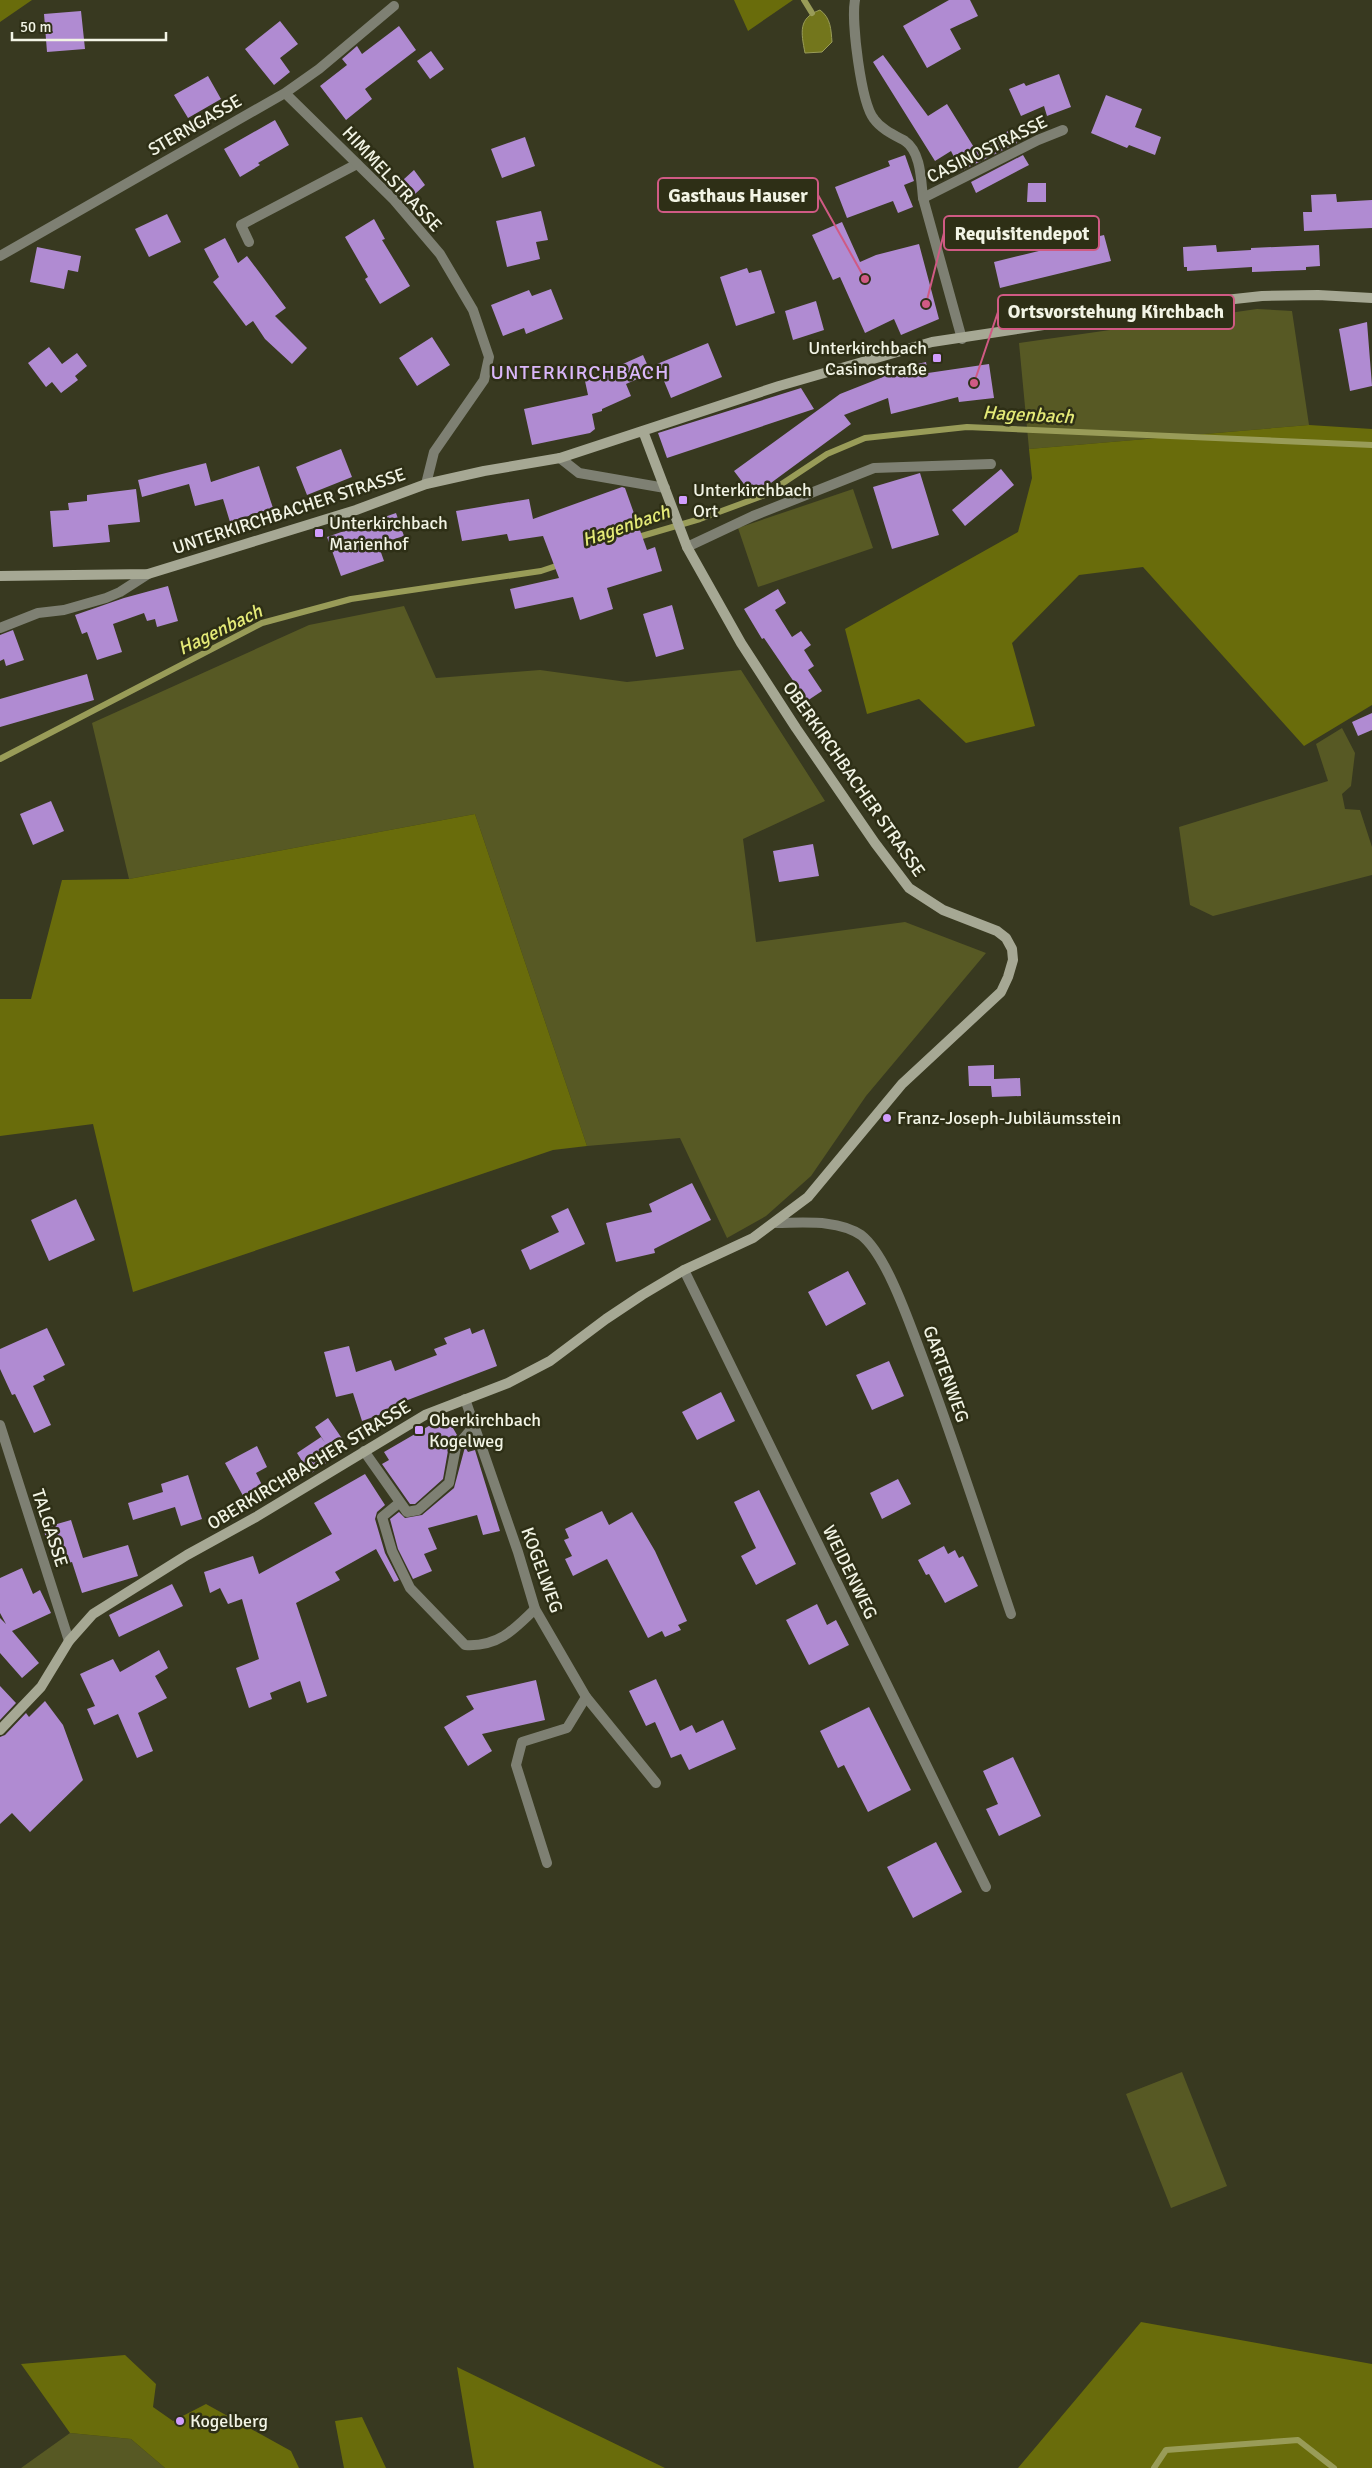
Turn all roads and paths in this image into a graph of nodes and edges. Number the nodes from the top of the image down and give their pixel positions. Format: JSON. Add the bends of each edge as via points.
{"nodes":[{"id":1,"x":855,"y":0,"type":"edge"},
{"id":2,"x":394,"y":6,"type":"dead end"},
{"id":3,"x":285,"y":93,"type":"junction"},
{"id":4,"x":1063,"y":130,"type":"dead end"},
{"id":5,"x":358,"y":164,"type":"junction"},
{"id":6,"x":923,"y":198,"type":"junction"},
{"id":7,"x":249,"y":242,"type":"dead end"},
{"id":8,"x":0,"y":256,"type":"edge"},
{"id":9,"x":1372,"y":298,"type":"edge"},
{"id":10,"x":962,"y":339,"type":"junction"},
{"id":11,"x":643,"y":431,"type":"junction"},
{"id":12,"x":560,"y":458,"type":"junction"},
{"id":13,"x":991,"y":464,"type":"dead end"},
{"id":14,"x":426,"y":484,"type":"junction"},
{"id":15,"x":665,"y":488,"type":"junction"},
{"id":16,"x":687,"y":547,"type":"junction"},
{"id":17,"x":148,"y":574,"type":"junction"},
{"id":18,"x":0,"y":576,"type":"edge"},
{"id":19,"x":0,"y":628,"type":"edge"},
{"id":20,"x":776,"y":1223,"type":"junction"},
{"id":21,"x":684,"y":1270,"type":"junction"},
{"id":22,"x":465,"y":1399,"type":"junction"},
{"id":23,"x":0,"y":1425,"type":"edge"},
{"id":24,"x":474,"y":1426,"type":"junction"},
{"id":25,"x":364,"y":1451,"type":"junction"},
{"id":26,"x":399,"y":1503,"type":"junction"},
{"id":27,"x":534,"y":1609,"type":"junction"},
{"id":28,"x":1011,"y":1614,"type":"dead end"},
{"id":29,"x":69,"y":1641,"type":"junction"},
{"id":30,"x":586,"y":1697,"type":"junction"},
{"id":31,"x":0,"y":1730,"type":"edge"},
{"id":32,"x":656,"y":1784,"type":"dead end"},
{"id":33,"x":547,"y":1863,"type":"dead end"},
{"id":34,"x":986,"y":1887,"type":"dead end"}],
"edges":[{"from":1,"to":6,"type":"street","via":[[853,14],[866,98],[873,119],[907,143],[917,159]]},
{"from":2,"to":3,"type":"street","name":"STERNGASSE"},
{"from":3,"to":5,"type":"street","name":"HIMMELSTRASSE"},
{"from":3,"to":8,"type":"street","name":"STERNGASSE"},
{"from":4,"to":6,"type":"street","name":"CASINOSTRASSE"},
{"from":5,"to":7,"type":"street","via":[[240,225]]},
{"from":5,"to":14,"type":"street","name":"HIMMELSTRASSE","via":[[440,254],[473,310],[489,357],[484,380],[434,452]]},
{"from":6,"to":10,"type":"street","name":"CASINOSTRASSE"},
{"from":9,"to":10,"type":"street","name":"UNTERKIRCHBACHER STRASSE","via":[[1262,296],[1170,306]]},
{"from":10,"to":11,"type":"street","name":"UNTERKIRCHBACHER STRASSE","via":[[932,342],[779,386]]},
{"from":11,"to":12,"type":"street","name":"UNTERKIRCHBACHER STRASSE"},
{"from":11,"to":15,"type":"street","name":"OBERKIRCHBACHER STRASSE"},
{"from":12,"to":14,"type":"street","name":"UNTERKIRCHBACHER STRASSE"},
{"from":12,"to":15,"type":"street","via":[[578,473]]},
{"from":13,"to":16,"type":"street","via":[[874,468],[752,516]]},
{"from":14,"to":17,"type":"street","name":"UNTERKIRCHBACHER STRASSE","via":[[348,512]]},
{"from":15,"to":16,"type":"street","name":"OBERKIRCHBACHER STRASSE"},
{"from":16,"to":20,"type":"street","name":"OBERKIRCHBACHER STRASSE","via":[[741,643],[796,728],[909,888],[943,910],[997,931],[1012,949],[1011,969],[1001,992],[902,1084],[808,1197]]},
{"from":17,"to":18,"type":"street","name":"UNTERKIRCHBACHER STRASSE"},
{"from":17,"to":19,"type":"street","via":[[120,592],[64,610],[38,613]]},
{"from":20,"to":21,"type":"street","name":"OBERKIRCHBACHER STRASSE","via":[[753,1238]]},
{"from":20,"to":28,"type":"street","name":"GARTENWEG","via":[[842,1226],[862,1236],[882,1263],[899,1296],[948,1427]]},
{"from":21,"to":22,"type":"street","name":"OBERKIRCHBACHER STRASSE","via":[[606,1318],[542,1366]]},
{"from":21,"to":34,"type":"street","name":"WEIDENWEG"},
{"from":22,"to":24,"type":"street","name":"KOGELWEG"},
{"from":22,"to":25,"type":"street","name":"OBERKIRCHBACHER STRASSE","via":[[424,1415]]},
{"from":23,"to":29,"type":"street","name":"TALGASSE"},
{"from":24,"to":26,"type":"street","via":[[456,1446],[449,1483],[418,1510],[407,1512]]},
{"from":24,"to":27,"type":"street","name":"KOGELWEG","via":[[518,1552]]},
{"from":25,"to":26,"type":"street"},
{"from":25,"to":29,"type":"street","name":"OBERKIRCHBACHER STRASSE","via":[[93,1614]]},
{"from":26,"to":27,"type":"street","via":[[382,1517],[396,1558],[410,1588],[465,1645],[482,1646],[501,1638]]},
{"from":27,"to":30,"type":"street","name":"KOGELWEG"},
{"from":29,"to":31,"type":"street","name":"OBERKIRCHBACHER STRASSE","via":[[41,1687]]},
{"from":30,"to":32,"type":"street","name":"KOGELWEG"},
{"from":30,"to":33,"type":"street","via":[[567,1728],[522,1742],[516,1765]]}]}
